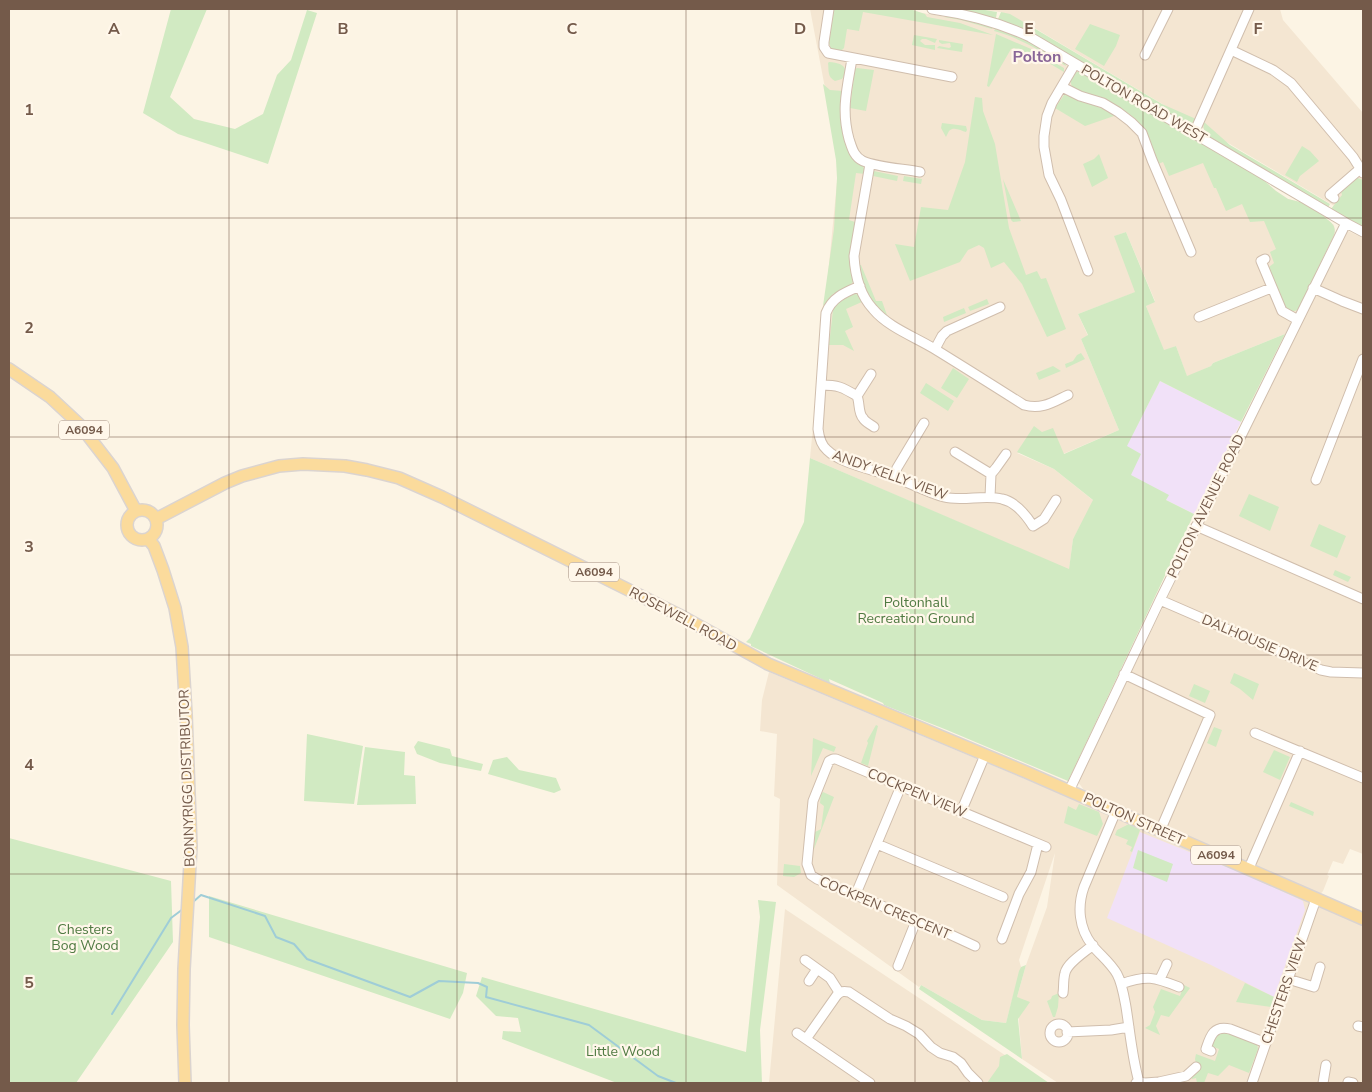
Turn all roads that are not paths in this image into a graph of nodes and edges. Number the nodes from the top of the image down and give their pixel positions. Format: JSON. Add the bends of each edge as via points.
{"nodes":[{"id":1,"x":829,"y":9,"type":"edge"},
{"id":2,"x":932,"y":9,"type":"edge"},
{"id":3,"x":1168,"y":9,"type":"edge"},
{"id":4,"x":1249,"y":9,"type":"edge"},
{"id":5,"x":1231,"y":50,"type":"junction"},
{"id":6,"x":1145,"y":55,"type":"dead end"},
{"id":7,"x":852,"y":58,"type":"junction"},
{"id":8,"x":1075,"y":64,"type":"junction"},
{"id":9,"x":952,"y":77,"type":"dead end"},
{"id":10,"x":1062,"y":87,"type":"junction"},
{"id":11,"x":1194,"y":133,"type":"junction"},
{"id":12,"x":870,"y":164,"type":"junction"},
{"id":13,"x":1362,"y":171,"type":"edge"},
{"id":14,"x":920,"y":172,"type":"dead end"},
{"id":15,"x":1334,"y":198,"type":"dead end"},
{"id":16,"x":1346,"y":223,"type":"junction"},
{"id":17,"x":1363,"y":232,"type":"edge"},
{"id":18,"x":1191,"y":252,"type":"dead end"},
{"id":19,"x":1265,"y":259,"type":"dead end"},
{"id":20,"x":1088,"y":271,"type":"dead end"},
{"id":21,"x":860,"y":286,"type":"junction"},
{"id":22,"x":1271,"y":288,"type":"junction"},
{"id":23,"x":1313,"y":288,"type":"junction"},
{"id":24,"x":1000,"y":307,"type":"dead end"},
{"id":25,"x":1363,"y":309,"type":"edge"},
{"id":26,"x":1199,"y":317,"type":"dead end"},
{"id":27,"x":1298,"y":320,"type":"junction"},
{"id":28,"x":935,"y":349,"type":"junction"},
{"id":29,"x":1363,"y":359,"type":"edge"},
{"id":30,"x":9,"y":369,"type":"edge"},
{"id":31,"x":871,"y":374,"type":"dead end"},
{"id":32,"x":821,"y":385,"type":"junction"},
{"id":33,"x":1068,"y":395,"type":"dead end"},
{"id":34,"x":858,"y":396,"type":"junction"},
{"id":35,"x":924,"y":423,"type":"dead end"},
{"id":36,"x":874,"y":427,"type":"dead end"},
{"id":37,"x":955,"y":452,"type":"dead end"},
{"id":38,"x":1006,"y":454,"type":"dead end"},
{"id":39,"x":991,"y":474,"type":"junction"},
{"id":40,"x":894,"y":477,"type":"junction"},
{"id":41,"x":1316,"y":480,"type":"dead end"},
{"id":42,"x":990,"y":497,"type":"junction"},
{"id":43,"x":1056,"y":500,"type":"dead end"},
{"id":44,"x":136,"y":511,"type":"junction"},
{"id":45,"x":156,"y":519,"type":"junction"},
{"id":46,"x":1196,"y":526,"type":"junction"},
{"id":47,"x":148,"y":540,"type":"junction"},
{"id":48,"x":1363,"y":599,"type":"edge"},
{"id":49,"x":1160,"y":600,"type":"junction"},
{"id":50,"x":1363,"y":673,"type":"edge"},
{"id":51,"x":1124,"y":674,"type":"junction"},
{"id":52,"x":1255,"y":733,"type":"dead end"},
{"id":53,"x":1300,"y":751,"type":"junction"},
{"id":54,"x":985,"y":755,"type":"junction"},
{"id":55,"x":1363,"y":778,"type":"edge"},
{"id":56,"x":901,"y":786,"type":"junction"},
{"id":57,"x":1069,"y":790,"type":"junction"},
{"id":58,"x":813,"y":801,"type":"joint"},
{"id":59,"x":1116,"y":811,"type":"junction"},
{"id":60,"x":961,"y":812,"type":"junction"},
{"id":61,"x":1160,"y":831,"type":"junction"},
{"id":62,"x":877,"y":844,"type":"junction"},
{"id":63,"x":1249,"y":868,"type":"junction"},
{"id":64,"x":855,"y":896,"type":"junction"},
{"id":65,"x":1003,"y":897,"type":"dead end"},
{"id":66,"x":1316,"y":900,"type":"junction"},
{"id":67,"x":1363,"y":919,"type":"edge"},
{"id":68,"x":916,"y":921,"type":"junction"},
{"id":69,"x":1002,"y":939,"type":"dead end"},
{"id":70,"x":1092,"y":945,"type":"junction"},
{"id":71,"x":974,"y":946,"type":"dead end"},
{"id":72,"x":805,"y":960,"type":"dead end"},
{"id":73,"x":1167,"y":964,"type":"dead end"},
{"id":74,"x":898,"y":966,"type":"dead end"},
{"id":75,"x":1320,"y":967,"type":"dead end"},
{"id":76,"x":817,"y":969,"type":"junction"},
{"id":77,"x":1160,"y":979,"type":"junction"},
{"id":78,"x":1288,"y":979,"type":"junction"},
{"id":79,"x":809,"y":980,"type":"dead end"},
{"id":80,"x":1121,"y":984,"type":"junction"},
{"id":81,"x":1179,"y":987,"type":"dead end"},
{"id":82,"x":839,"y":992,"type":"junction"},
{"id":83,"x":1063,"y":993,"type":"dead end"},
{"id":84,"x":1129,"y":1026,"type":"junction"},
{"id":85,"x":1067,"y":1032,"type":"dead end"},
{"id":86,"x":797,"y":1033,"type":"dead end"},
{"id":87,"x":806,"y":1039,"type":"junction"},
{"id":88,"x":1266,"y":1043,"type":"junction"},
{"id":89,"x":1211,"y":1051,"type":"dead end"},
{"id":90,"x":1326,"y":1065,"type":"dead end"},
{"id":91,"x":1196,"y":1068,"type":"dead end"},
{"id":92,"x":1188,"y":1079,"type":"edge"},
{"id":93,"x":857,"y":1080,"type":"edge"},
{"id":94,"x":186,"y":1083,"type":"edge"},
{"id":95,"x":870,"y":1083,"type":"edge"},
{"id":96,"x":978,"y":1083,"type":"edge"},
{"id":97,"x":1137,"y":1083,"type":"edge"},
{"id":98,"x":1252,"y":1083,"type":"edge"},
{"id":99,"x":1323,"y":1083,"type":"edge"}],
"edges":[{"from":1,"to":7,"type":"street","via":[[824,42],[826,50],[832,55]]},
{"from":2,"to":8,"type":"street","name":"POLTON ROAD WEST","via":[[964,14],[1010,28]]},
{"from":3,"to":6,"type":"street"},
{"from":4,"to":5,"type":"street"},
{"from":5,"to":11,"type":"street"},
{"from":5,"to":13,"type":"street","via":[[1273,70],[1291,83]]},
{"from":7,"to":9,"type":"street"},
{"from":7,"to":12,"type":"street","via":[[845,102],[846,121],[854,152]]},
{"from":8,"to":10,"type":"street"},
{"from":8,"to":11,"type":"street","name":"POLTON ROAD WEST"},
{"from":10,"to":18,"type":"street","via":[[1118,112],[1142,133]]},
{"from":10,"to":20,"type":"street","via":[[1047,116],[1045,156],[1049,175]]},
{"from":11,"to":16,"type":"street","name":"POLTON ROAD WEST"},
{"from":12,"to":14,"type":"street"},
{"from":12,"to":21,"type":"street","via":[[854,256]]},
{"from":13,"to":15,"type":"street","via":[[1330,195]]},
{"from":16,"to":17,"type":"street","name":"POLTON ROAD WEST"},
{"from":16,"to":23,"type":"street","name":"POLTON AVENUE ROAD"},
{"from":19,"to":22,"type":"street","via":[[1261,261]]},
{"from":21,"to":28,"type":"street","via":[[882,319]]},
{"from":21,"to":32,"type":"street","name":"ANDY KELLY VIEW","via":[[836,298],[828,307]]},
{"from":22,"to":26,"type":"street"},
{"from":22,"to":27,"type":"street","via":[[1282,311]]},
{"from":23,"to":25,"type":"street"},
{"from":23,"to":27,"type":"street","name":"POLTON AVENUE ROAD"},
{"from":24,"to":28,"type":"street","via":[[947,331]]},
{"from":27,"to":46,"type":"street","name":"POLTON AVENUE ROAD"},
{"from":28,"to":33,"type":"street","via":[[1032,408]]},
{"from":29,"to":41,"type":"street"},
{"from":30,"to":44,"type":"main road","number":"A6094","via":[[50,397],[80,424],[113,468]]},
{"from":31,"to":34,"type":"street"},
{"from":32,"to":34,"type":"street","via":[[837,385]]},
{"from":32,"to":40,"type":"street","name":"ANDY KELLY VIEW","via":[[818,430],[824,448],[834,456]]},
{"from":34,"to":36,"type":"street","via":[[860,413]]},
{"from":35,"to":40,"type":"street","via":[[915,446],[897,468]]},
{"from":37,"to":39,"type":"street"},
{"from":38,"to":39,"type":"street"},
{"from":39,"to":42,"type":"street"},
{"from":40,"to":42,"type":"street","name":"ANDY KELLY VIEW","via":[[944,497]]},
{"from":42,"to":43,"type":"street","name":"ANDY KELLY VIEW","via":[[1003,499],[1018,508],[1033,526],[1044,519]]},
{"from":44,"to":45,"type":"main road","via":[[150,512]]},
{"from":44,"to":47,"type":"main road","via":[[128,519],[127,529],[133,538]]},
{"from":45,"to":47,"type":"main road","via":[[156,533]]},
{"from":45,"to":54,"type":"main road","name":"ROSEWELL ROAD","number":"A6094","via":[[242,476],[279,466],[345,466],[399,478],[679,615],[768,664]]},
{"from":46,"to":48,"type":"street"},
{"from":46,"to":49,"type":"street","name":"POLTON AVENUE ROAD"},
{"from":47,"to":94,"type":"main road","name":"BONNYRIGG DISTRIBUTOR","via":[[154,546],[163,570],[175,608],[182,647],[191,846],[184,969]]},
{"from":49,"to":50,"type":"street","name":"DALHOUSIE DRIVE","via":[[1321,670]]},
{"from":49,"to":51,"type":"street","name":"POLTON AVENUE ROAD"},
{"from":51,"to":57,"type":"street","name":"POLTON AVENUE ROAD"},
{"from":51,"to":61,"type":"street","via":[[1210,715]]},
{"from":52,"to":53,"type":"street"},
{"from":53,"to":55,"type":"street"},
{"from":53,"to":63,"type":"street"},
{"from":54,"to":57,"type":"main road","name":"ROSEWELL ROAD","number":"A6094"},
{"from":54,"to":60,"type":"street"},
{"from":56,"to":58,"type":"street","name":"COCKPEN VIEW","via":[[833,758]]},
{"from":56,"to":60,"type":"street","name":"COCKPEN VIEW"},
{"from":56,"to":62,"type":"street"},
{"from":57,"to":59,"type":"main road","name":"POLTON STREET","number":"A6094"},
{"from":58,"to":64,"type":"street","name":"COCKPEN CRESCENT","via":[[809,872],[817,879]]},
{"from":59,"to":61,"type":"main road","name":"POLTON STREET","number":"A6094"},
{"from":59,"to":70,"type":"street","via":[[1080,898],[1082,924]]},
{"from":60,"to":69,"type":"street","name":"COCKPEN VIEW","via":[[1042,846]]},
{"from":61,"to":63,"type":"main road","name":"POLTON STREET","number":"A6094"},
{"from":62,"to":64,"type":"street"},
{"from":62,"to":65,"type":"street"},
{"from":63,"to":66,"type":"main road","name":"POLTON STREET","number":"A6094"},
{"from":64,"to":68,"type":"street","name":"COCKPEN CRESCENT"},
{"from":66,"to":67,"type":"main road","name":"POLTON STREET","number":"A6094"},
{"from":66,"to":78,"type":"street","name":"CHESTERS VIEW"},
{"from":68,"to":71,"type":"street","name":"COCKPEN CRESCENT"},
{"from":68,"to":74,"type":"street"},
{"from":70,"to":80,"type":"street","via":[[1108,961]]},
{"from":70,"to":83,"type":"street","via":[[1066,968]]},
{"from":72,"to":76,"type":"street"},
{"from":73,"to":77,"type":"street"},
{"from":75,"to":78,"type":"street","via":[[1314,987]]},
{"from":76,"to":79,"type":"street"},
{"from":76,"to":82,"type":"street","via":[[830,978]]},
{"from":77,"to":80,"type":"street","via":[[1137,979]]},
{"from":77,"to":81,"type":"street"},
{"from":78,"to":88,"type":"street","name":"CHESTERS VIEW"},
{"from":80,"to":84,"type":"street"},
{"from":82,"to":87,"type":"street"},
{"from":82,"to":96,"type":"street","via":[[849,992],[919,1034],[931,1047],[961,1063]]},
{"from":84,"to":85,"type":"street"},
{"from":84,"to":97,"type":"street"},
{"from":86,"to":87,"type":"street"},
{"from":87,"to":93,"type":"street"},
{"from":88,"to":89,"type":"street","via":[[1220,1028],[1212,1034],[1206,1049]]},
{"from":88,"to":98,"type":"street","name":"CHESTERS VIEW"},
{"from":90,"to":99,"type":"street"},
{"from":91,"to":92,"type":"street"},
{"from":92,"to":97,"type":"street"},
{"from":93,"to":95,"type":"street"}]}
